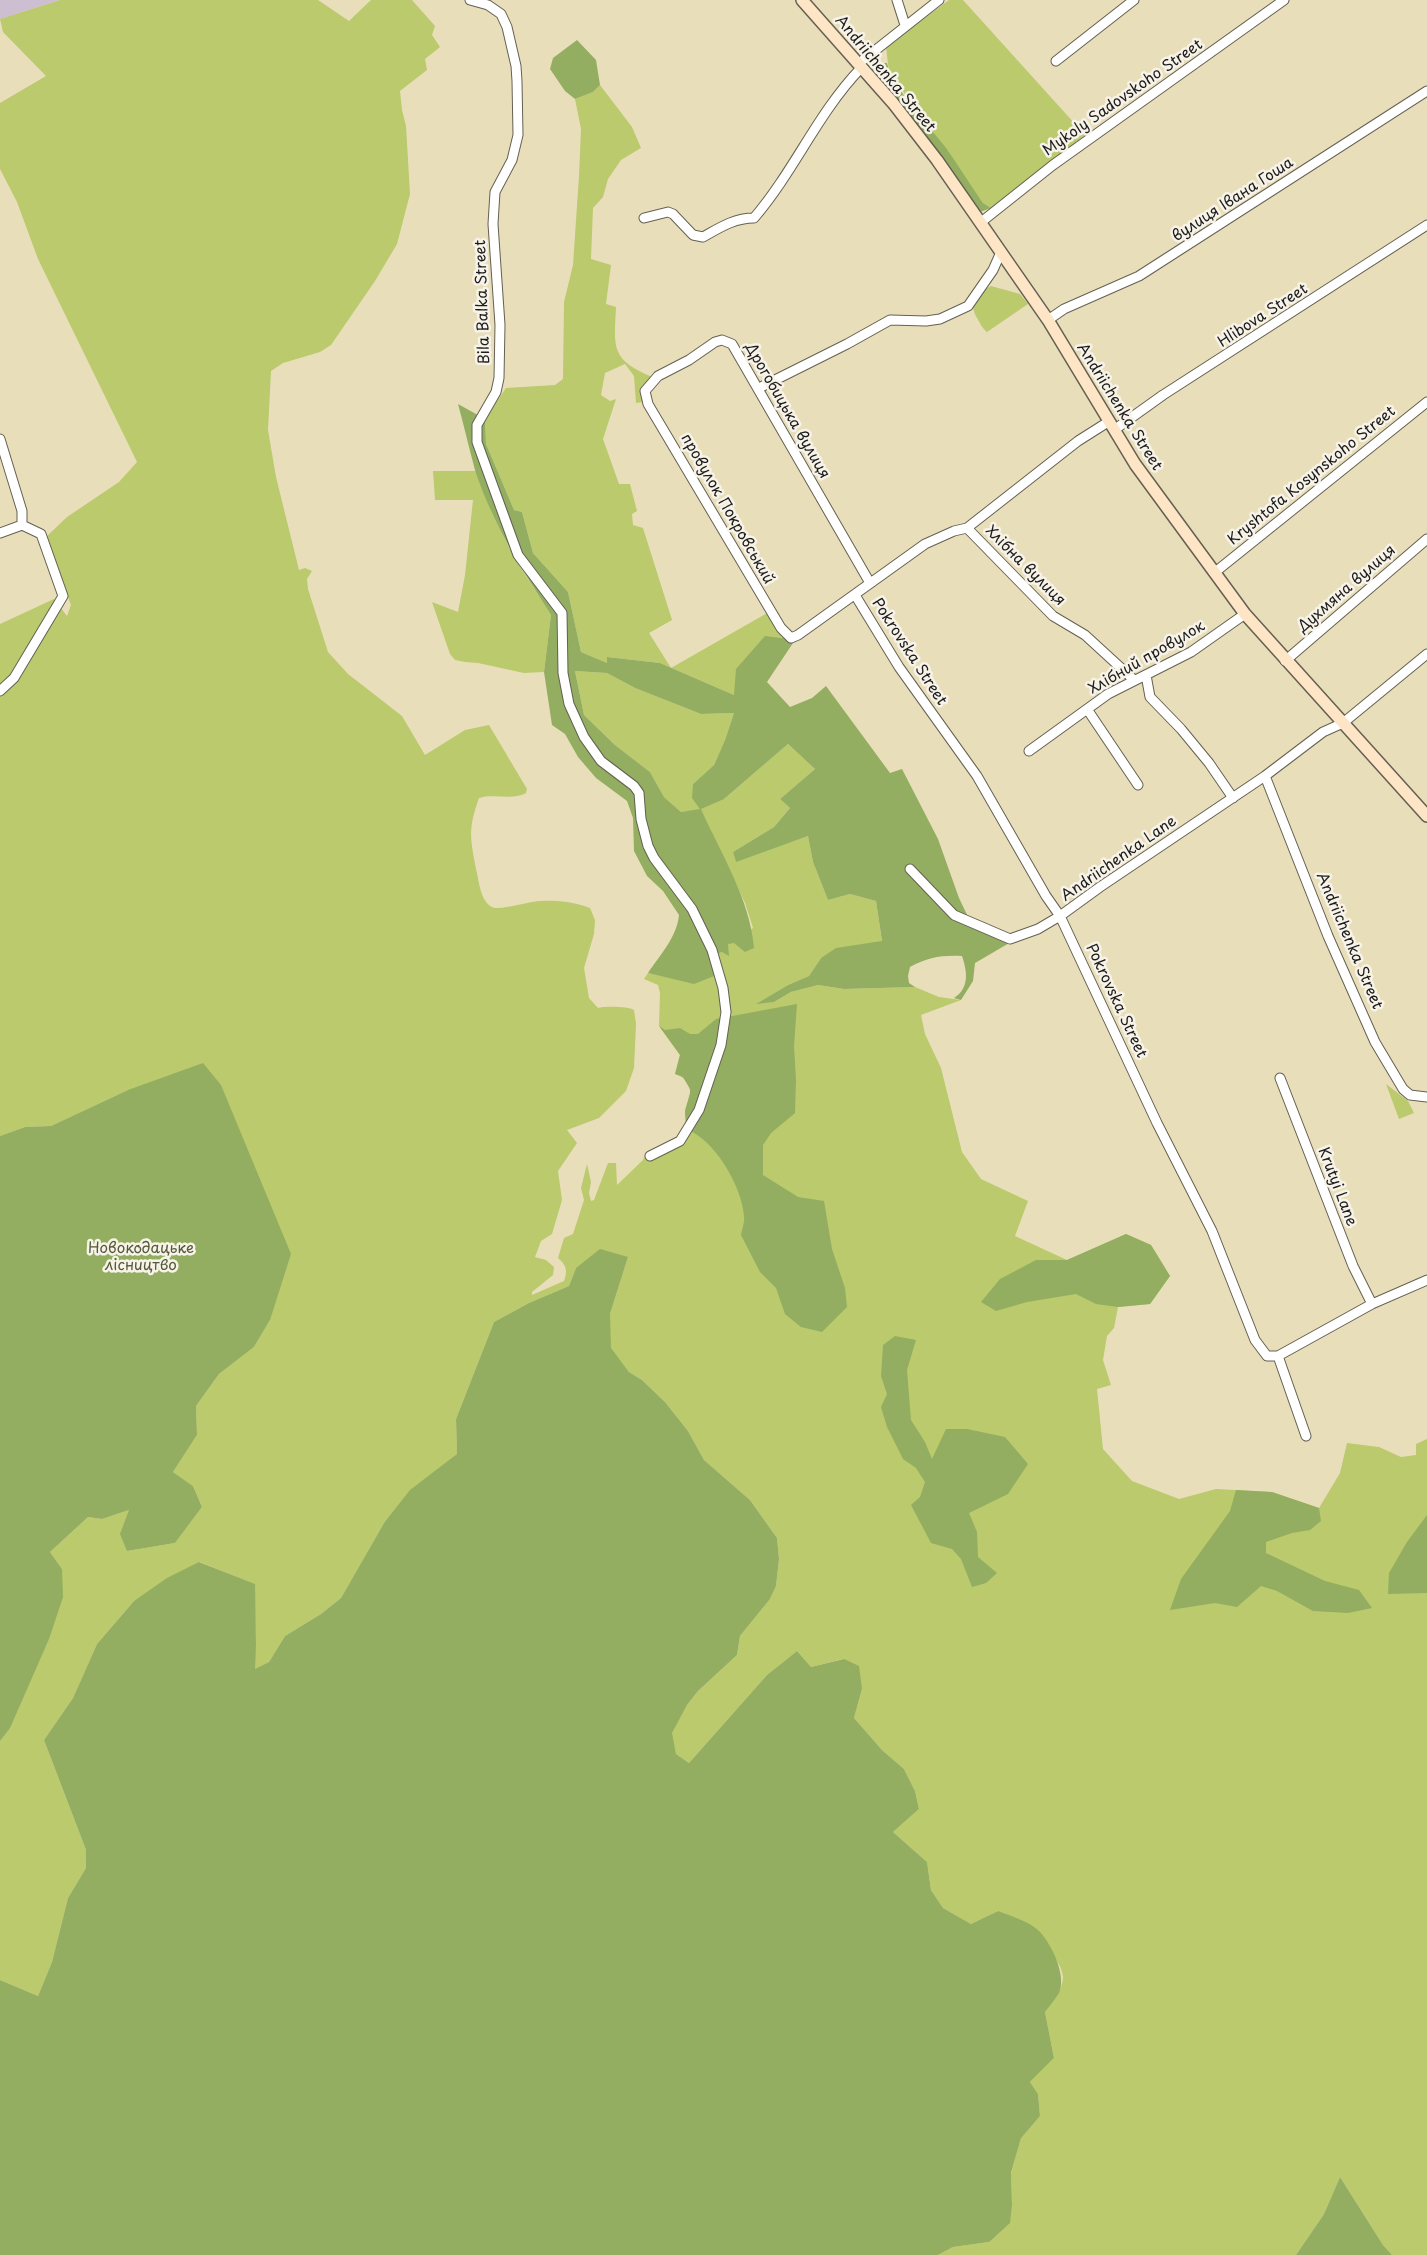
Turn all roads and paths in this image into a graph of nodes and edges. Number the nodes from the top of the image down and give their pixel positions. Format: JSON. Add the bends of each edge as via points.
{"nodes":[{"id":1,"x":470,"y":0,"type":"edge"},
{"id":2,"x":802,"y":0,"type":"edge"},
{"id":3,"x":897,"y":0,"type":"edge"},
{"id":4,"x":939,"y":0,"type":"edge"},
{"id":5,"x":1134,"y":0,"type":"edge"},
{"id":6,"x":1284,"y":0,"type":"edge"},
{"id":7,"x":905,"y":25,"type":"junction"},
{"id":8,"x":1056,"y":61,"type":"dead end"},
{"id":9,"x":860,"y":66,"type":"junction"},
{"id":10,"x":1427,"y":91,"type":"edge"},
{"id":11,"x":644,"y":218,"type":"dead end"},
{"id":12,"x":980,"y":223,"type":"junction"},
{"id":13,"x":1427,"y":226,"type":"edge"},
{"id":14,"x":1001,"y":252,"type":"junction"},
{"id":15,"x":1048,"y":320,"type":"junction"},
{"id":16,"x":758,"y":388,"type":"junction"},
{"id":17,"x":645,"y":391,"type":"joint"},
{"id":18,"x":1427,"y":402,"type":"edge"},
{"id":19,"x":1111,"y":426,"type":"junction"},
{"id":20,"x":0,"y":438,"type":"edge"},
{"id":21,"x":22,"y":524,"type":"junction"},
{"id":22,"x":967,"y":528,"type":"junction"},
{"id":23,"x":0,"y":533,"type":"edge"},
{"id":24,"x":1427,"y":539,"type":"edge"},
{"id":25,"x":1214,"y":573,"type":"junction"},
{"id":26,"x":870,"y":583,"type":"junction"},
{"id":27,"x":855,"y":595,"type":"junction"},
{"id":28,"x":1245,"y":614,"type":"junction"},
{"id":29,"x":791,"y":638,"type":"joint"},
{"id":30,"x":1427,"y":654,"type":"edge"},
{"id":31,"x":1285,"y":661,"type":"junction"},
{"id":32,"x":1146,"y":675,"type":"junction"},
{"id":33,"x":1134,"y":679,"type":"junction"},
{"id":34,"x":0,"y":691,"type":"edge"},
{"id":35,"x":1087,"y":710,"type":"junction"},
{"id":36,"x":1343,"y":723,"type":"junction"},
{"id":37,"x":1029,"y":751,"type":"dead end"},
{"id":38,"x":1265,"y":776,"type":"junction"},
{"id":39,"x":1138,"y":785,"type":"dead end"},
{"id":40,"x":1233,"y":798,"type":"junction"},
{"id":41,"x":1427,"y":816,"type":"edge"},
{"id":42,"x":910,"y":869,"type":"dead end"},
{"id":43,"x":1060,"y":916,"type":"junction"},
{"id":44,"x":1280,"y":1078,"type":"dead end"},
{"id":45,"x":1427,"y":1097,"type":"edge"},
{"id":46,"x":650,"y":1156,"type":"dead end"},
{"id":47,"x":1427,"y":1280,"type":"edge"},
{"id":48,"x":1372,"y":1304,"type":"junction"},
{"id":49,"x":1278,"y":1356,"type":"junction"},
{"id":50,"x":1306,"y":1436,"type":"dead end"}],
"edges":[{"from":1,"to":46,"type":"street","name":"Bila Balka Street","via":[[488,5],[501,14],[507,27],[516,66],[518,135],[512,160],[495,192],[493,224],[500,325],[499,378],[496,392],[477,425],[477,442],[518,555],[562,613],[563,673],[569,704],[584,737],[601,761],[639,793],[648,846],[692,909],[712,950],[726,1012],[721,1045],[699,1110],[680,1141]]},
{"from":2,"to":9,"type":"street","name":"Andriichenka Street"},
{"from":3,"to":7,"type":"street"},
{"from":4,"to":7,"type":"street"},
{"from":5,"to":8,"type":"street"},
{"from":6,"to":12,"type":"street","name":"Mykoly Sadovskoho Street","via":[[1053,165]]},
{"from":7,"to":9,"type":"street"},
{"from":9,"to":11,"type":"street","via":[[829,106],[770,199],[754,218],[725,224],[702,237],[692,235],[668,212]]},
{"from":9,"to":12,"type":"street","name":"Andriichenka Street","via":[[910,125]]},
{"from":10,"to":15,"type":"street","name":"вулиця Івана Гоша","via":[[1139,276],[1064,309]]},
{"from":12,"to":14,"type":"street","name":"Andriichenka Street"},
{"from":13,"to":19,"type":"street","name":"Hlibova Street"},
{"from":14,"to":15,"type":"street","name":"Andriichenka Street"},
{"from":14,"to":16,"type":"street","via":[[968,306],[940,319],[890,320]]},
{"from":15,"to":19,"type":"street","name":"Andriichenka Street"},
{"from":16,"to":17,"type":"street","name":"Дрогобицька вулиця","via":[[732,344],[722,340],[658,376]]},
{"from":16,"to":26,"type":"street","name":"Дрогобицька вулиця"},
{"from":17,"to":29,"type":"street","name":"провулок Покровський","via":[[648,404],[781,628]]},
{"from":18,"to":25,"type":"street","name":"Kryshtofa Kosynskoho Street"},
{"from":19,"to":22,"type":"street","name":"Pokrovska Street","via":[[1078,441]]},
{"from":19,"to":25,"type":"street","name":"Andriichenka Street"},
{"from":20,"to":21,"type":"street","via":[[22,511]]},
{"from":21,"to":23,"type":"street"},
{"from":21,"to":34,"type":"street","via":[[41,534],[63,596],[14,678]]},
{"from":22,"to":26,"type":"street","name":"Pokrovska Street","via":[[925,544]]},
{"from":22,"to":33,"type":"street","name":"Хлібна вулиця","via":[[1052,616],[1085,635]]},
{"from":24,"to":31,"type":"street","name":"Духмяна вулиця"},
{"from":25,"to":28,"type":"street","name":"Andriichenka Street"},
{"from":26,"to":27,"type":"street","name":"Pokrovska Street"},
{"from":27,"to":29,"type":"street","name":"Pokrovska Street"},
{"from":27,"to":43,"type":"street","name":"Pokrovska Street","via":[[899,667],[978,776]]},
{"from":28,"to":31,"type":"street","name":"Andriichenka Street"},
{"from":28,"to":32,"type":"street","name":"Хлібний провулок","via":[[1192,652]]},
{"from":30,"to":36,"type":"street","name":"Andriichenka Lane"},
{"from":31,"to":36,"type":"street","name":"Andriichenka Street"},
{"from":32,"to":33,"type":"street","name":"Хлібний провулок"},
{"from":32,"to":40,"type":"street","via":[[1150,698],[1181,729]]},
{"from":33,"to":35,"type":"street","name":"Хлібний провулок"},
{"from":35,"to":37,"type":"street","name":"Хлібний провулок"},
{"from":35,"to":39,"type":"street","name":"Хлібний провулок"},
{"from":36,"to":38,"type":"street","name":"Andriichenka Lane","via":[[1323,732]]},
{"from":36,"to":41,"type":"street","name":"Andriichenka Street"},
{"from":38,"to":40,"type":"street","name":"Andriichenka Lane"},
{"from":38,"to":45,"type":"street","name":"Andriichenka Street","via":[[1328,936],[1375,1042],[1403,1088],[1410,1095]]},
{"from":40,"to":43,"type":"street","name":"Andriichenka Lane"},
{"from":42,"to":43,"type":"street","name":"Andriichenka Lane","via":[[954,915],[1010,940]]},
{"from":43,"to":49,"type":"street","name":"Pokrovska Street","via":[[1222,1254],[1254,1340],[1267,1356]]},
{"from":44,"to":48,"type":"street","name":"Krutyi Lane","via":[[1353,1266]]},
{"from":47,"to":48,"type":"street"},
{"from":48,"to":49,"type":"street"},
{"from":49,"to":50,"type":"street"}]}
